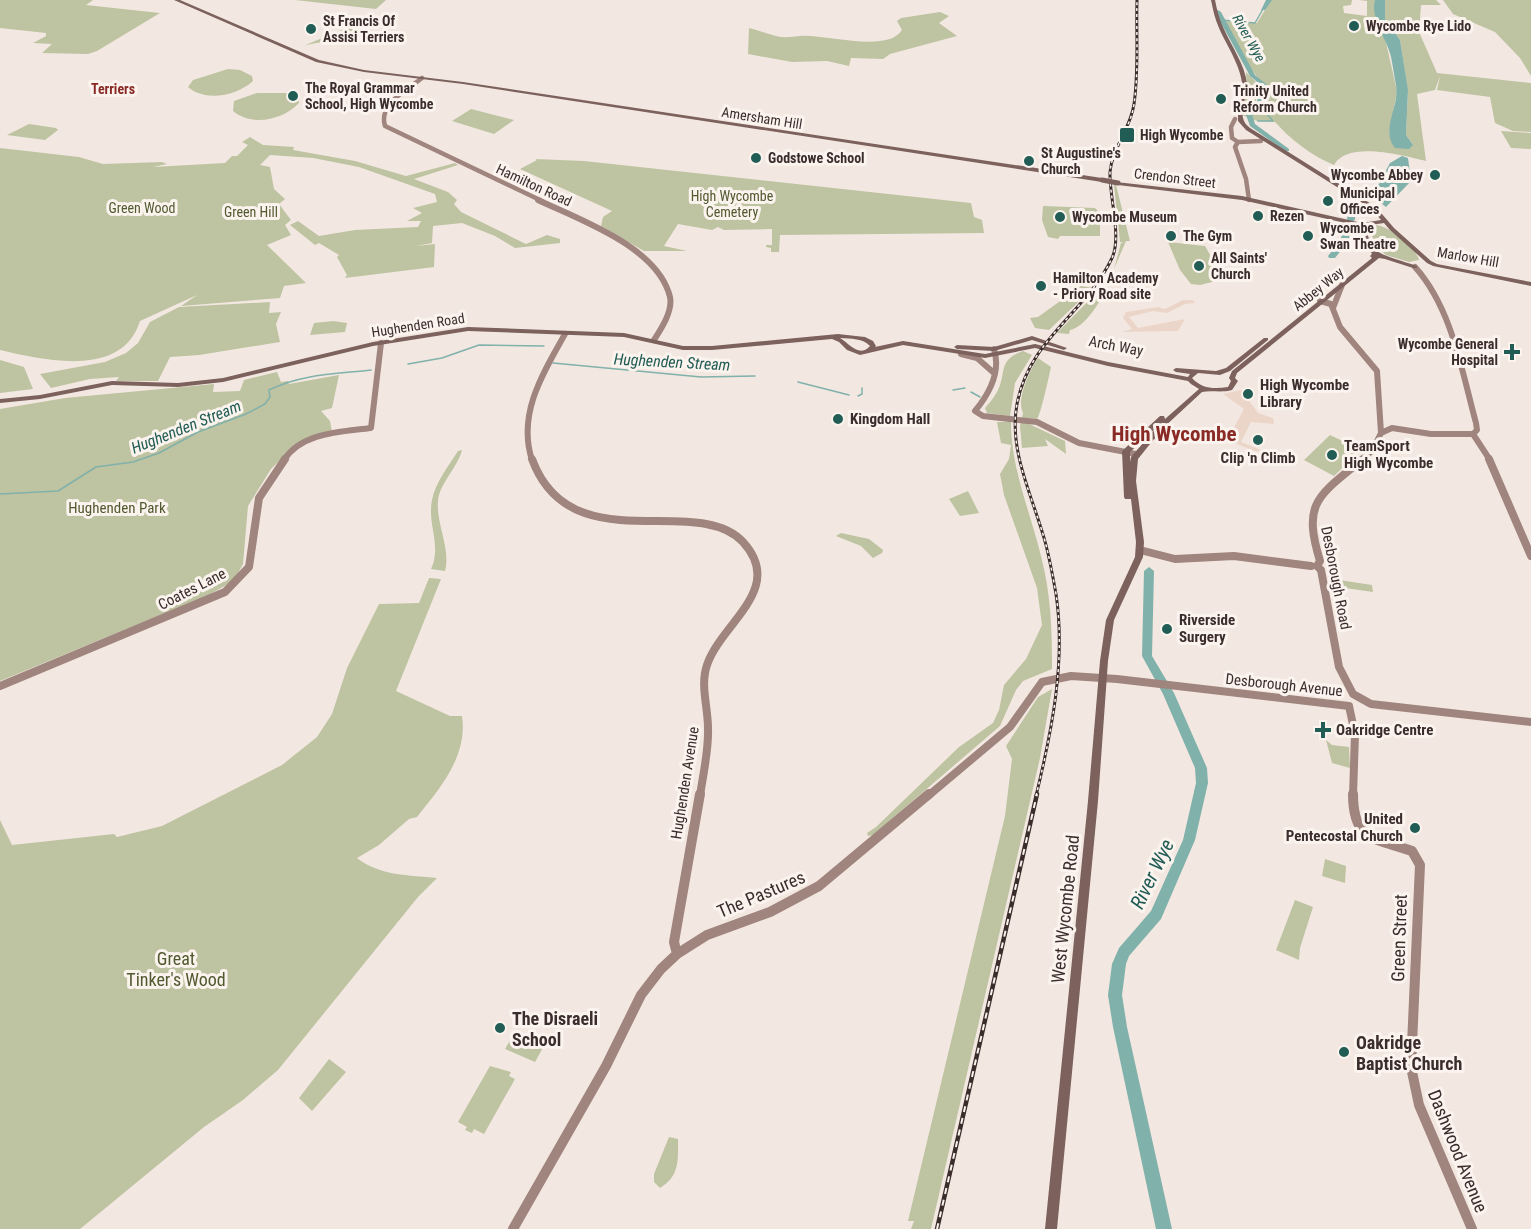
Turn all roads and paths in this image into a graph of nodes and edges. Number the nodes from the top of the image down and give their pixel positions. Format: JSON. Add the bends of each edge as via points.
{"nodes":[{"id":1,"x":176,"y":0,"type":"edge"},
{"id":2,"x":1213,"y":0,"type":"edge"},
{"id":3,"x":422,"y":78,"type":"junction"},
{"id":4,"x":1237,"y":118,"type":"junction"},
{"id":5,"x":1264,"y":141,"type":"junction"},
{"id":6,"x":1238,"y":142,"type":"junction"},
{"id":7,"x":1100,"y":180,"type":"joint"},
{"id":8,"x":1249,"y":200,"type":"junction"},
{"id":9,"x":1381,"y":221,"type":"junction"},
{"id":10,"x":1362,"y":225,"type":"junction"},
{"id":11,"x":1378,"y":256,"type":"junction"},
{"id":12,"x":1429,"y":262,"type":"junction"},
{"id":13,"x":1415,"y":267,"type":"junction"},
{"id":14,"x":1531,"y":283,"type":"edge"},
{"id":15,"x":1342,"y":285,"type":"junction"},
{"id":16,"x":1325,"y":295,"type":"junction"},
{"id":17,"x":1320,"y":301,"type":"junction"},
{"id":18,"x":1332,"y":309,"type":"junction"},
{"id":19,"x":565,"y":334,"type":"junction"},
{"id":20,"x":832,"y":337,"type":"junction"},
{"id":21,"x":852,"y":338,"type":"junction"},
{"id":22,"x":654,"y":340,"type":"junction"},
{"id":23,"x":871,"y":342,"type":"junction"},
{"id":24,"x":1035,"y":342,"type":"junction"},
{"id":25,"x":381,"y":343,"type":"junction"},
{"id":26,"x":846,"y":346,"type":"junction"},
{"id":27,"x":869,"y":351,"type":"junction"},
{"id":28,"x":996,"y":352,"type":"junction"},
{"id":29,"x":962,"y":354,"type":"junction"},
{"id":30,"x":1242,"y":363,"type":"junction"},
{"id":31,"x":1218,"y":372,"type":"junction"},
{"id":32,"x":994,"y":373,"type":"junction"},
{"id":33,"x":1192,"y":375,"type":"junction"},
{"id":34,"x":1232,"y":378,"type":"junction"},
{"id":35,"x":1196,"y":386,"type":"junction"},
{"id":36,"x":1207,"y":389,"type":"junction"},
{"id":37,"x":0,"y":401,"type":"edge"},
{"id":38,"x":1384,"y":432,"type":"junction"},
{"id":39,"x":1473,"y":434,"type":"junction"},
{"id":40,"x":1142,"y":435,"type":"junction"},
{"id":41,"x":1152,"y":435,"type":"junction"},
{"id":42,"x":1160,"y":437,"type":"dead end"},
{"id":43,"x":1126,"y":452,"type":"junction"},
{"id":44,"x":1136,"y":454,"type":"junction"},
{"id":45,"x":1140,"y":550,"type":"junction"},
{"id":46,"x":1531,"y":556,"type":"edge"},
{"id":47,"x":1314,"y":566,"type":"junction"},
{"id":48,"x":1102,"y":677,"type":"junction"},
{"id":49,"x":0,"y":686,"type":"edge"},
{"id":50,"x":1357,"y":699,"type":"junction"},
{"id":51,"x":1349,"y":706,"type":"junction"},
{"id":52,"x":1531,"y":722,"type":"edge"},
{"id":53,"x":677,"y":954,"type":"junction"},
{"id":54,"x":1414,"y":1086,"type":"joint"},
{"id":55,"x":513,"y":1229,"type":"edge"},
{"id":56,"x":1051,"y":1229,"type":"edge"},
{"id":57,"x":1473,"y":1229,"type":"edge"}],
"edges":[{"from":1,"to":3,"type":"main road","name":"Amersham Hill","via":[[318,61]]},
{"from":2,"to":4,"type":"main road","via":[[1215,18],[1242,76],[1244,90]]},
{"from":3,"to":7,"type":"main road","name":"Amersham Hill"},
{"from":3,"to":22,"type":"street","name":"Hamilton Road","via":[[385,108],[382,117],[386,126],[635,249],[661,277],[670,300],[665,322]]},
{"from":4,"to":5,"type":"main road","via":[[1242,129]]},
{"from":4,"to":6,"type":"street","via":[[1231,127],[1232,138]]},
{"from":5,"to":6,"type":"street"},
{"from":5,"to":9,"type":"main road","via":[[1368,208]]},
{"from":6,"to":8,"type":"street","via":[[1235,147]]},
{"from":7,"to":8,"type":"main road","name":"Crendon Street","bridge":true},
{"from":8,"to":10,"type":"main road","name":"Crendon Street"},
{"from":9,"to":10,"type":"main road","name":"Crendon Street"},
{"from":9,"to":12,"type":"main road"},
{"from":10,"to":11,"type":"main road"},
{"from":11,"to":13,"type":"main road"},
{"from":11,"to":15,"type":"main road","name":"Abbey Way"},
{"from":11,"to":16,"type":"main road","name":"Abbey Way","via":[[1369,257]]},
{"from":12,"to":13,"type":"main road"},
{"from":12,"to":14,"type":"main road","name":"Marlow Hill"},
{"from":13,"to":39,"type":"street","via":[[1445,317],[1478,428]]},
{"from":15,"to":16,"type":"main road","name":"Abbey Way"},
{"from":15,"to":18,"type":"street"},
{"from":16,"to":17,"type":"main road","name":"Abbey Way"},
{"from":16,"to":30,"type":"main road","name":"Abbey Way"},
{"from":17,"to":18,"type":"street","via":[[1328,302]]},
{"from":17,"to":30,"type":"main road","name":"Abbey Way"},
{"from":18,"to":38,"type":"street","via":[[1340,327],[1377,371]]},
{"from":19,"to":22,"type":"main road","name":"Hughenden Road","via":[[624,334]]},
{"from":19,"to":25,"type":"main road","name":"Hughenden Road","via":[[468,329]]},
{"from":19,"to":53,"type":"street","name":"Hughenden Avenue","via":[[530,408],[531,456],[543,482],[563,499],[624,522],[696,524],[729,532],[750,550],[758,572],[753,597],[706,666],[708,735],[679,910],[674,947]]},
{"from":20,"to":21,"type":"main road","name":"Hughenden Road"},
{"from":20,"to":22,"type":"main road","name":"Hughenden Road","via":[[712,348],[683,348]]},
{"from":20,"to":26,"type":"main road"},
{"from":21,"to":23,"type":"main road","name":"Hughenden Road"},
{"from":21,"to":26,"type":"main road"},
{"from":23,"to":27,"type":"main road"},
{"from":23,"to":28,"type":"main road","name":"Hughenden Road","via":[[910,338]]},
{"from":24,"to":28,"type":"main road"},
{"from":24,"to":28,"type":"main road","name":"Arch Way"},
{"from":24,"to":33,"type":"main road","name":"Arch Way"},
{"from":25,"to":37,"type":"main road","name":"Hughenden Road","via":[[223,381],[178,385],[124,382],[40,398]]},
{"from":25,"to":49,"type":"street","name":"Coates Lane","via":[[371,428],[315,438],[282,461],[259,498],[249,567],[238,581],[164,619]]},
{"from":26,"to":27,"type":"main road","via":[[856,352]]},
{"from":27,"to":29,"type":"main road","via":[[915,343]]},
{"from":28,"to":29,"type":"main road"},
{"from":28,"to":32,"type":"street"},
{"from":29,"to":32,"type":"street","via":[[976,358]]},
{"from":30,"to":31,"type":"main road","name":"Abbey Way"},
{"from":30,"to":34,"type":"main road","name":"Abbey Way"},
{"from":31,"to":33,"type":"main road","name":"Abbey Way"},
{"from":31,"to":34,"type":"main road","name":"Abbey Way"},
{"from":32,"to":43,"type":"street","via":[[987,398],[975,411],[983,416],[1037,422],[1079,443]]},
{"from":33,"to":35,"type":"main road"},
{"from":34,"to":36,"type":"main road","name":"Abbey Way","via":[[1230,389]]},
{"from":35,"to":36,"type":"main road","name":"Abbey Way"},
{"from":35,"to":40,"type":"main road"},
{"from":36,"to":41,"type":"main road"},
{"from":38,"to":39,"type":"street"},
{"from":38,"to":47,"type":"street","name":"Desborough Road","via":[[1365,463],[1348,471],[1313,507],[1311,531],[1320,561]]},
{"from":39,"to":46,"type":"street","via":[[1487,454]]},
{"from":40,"to":41,"type":"street"},
{"from":40,"to":43,"type":"main road"},
{"from":41,"to":42,"type":"street"},
{"from":41,"to":44,"type":"main road"},
{"from":43,"to":44,"type":"street"},
{"from":43,"to":45,"type":"main road","via":[[1127,491]]},
{"from":44,"to":45,"type":"main road","name":"West Wycombe Road","via":[[1132,481]]},
{"from":45,"to":47,"type":"street","via":[[1174,559],[1227,556]]},
{"from":45,"to":48,"type":"main road","name":"West Wycombe Road","via":[[1110,620]]},
{"from":47,"to":50,"type":"street","name":"Desborough Road","via":[[1321,570],[1337,662]]},
{"from":48,"to":51,"type":"street","name":"Desborough Avenue"},
{"from":48,"to":53,"type":"street","name":"The Pastures","via":[[1071,676],[1042,682],[1010,727],[837,874],[797,899],[707,935]]},
{"from":48,"to":56,"type":"main road","name":"West Wycombe Road"},
{"from":50,"to":51,"type":"street","name":"Desborough Avenue"},
{"from":50,"to":52,"type":"street","name":"Desborough Avenue","via":[[1411,710]]},
{"from":51,"to":54,"type":"street","name":"Green Street","via":[[1355,738],[1354,821],[1359,829],[1376,839],[1412,851],[1420,865],[1411,1067]]},
{"from":53,"to":55,"type":"street","name":"The Pastures","via":[[641,995],[606,1066]]},
{"from":54,"to":57,"type":"street","name":"Dashwood Avenue"}]}
